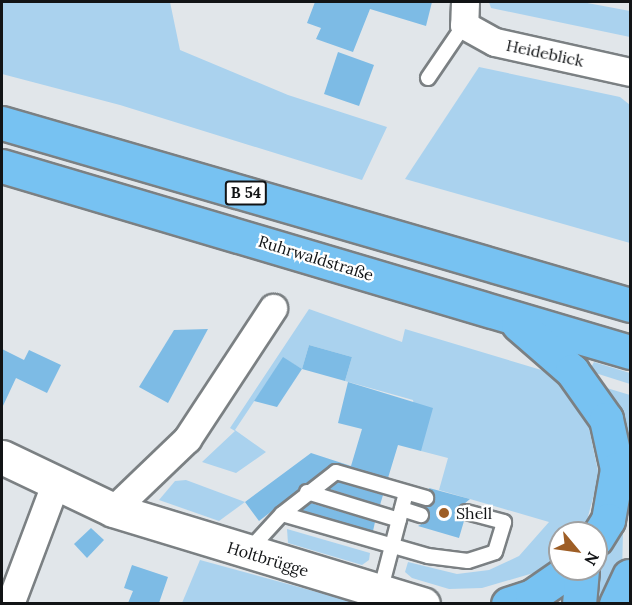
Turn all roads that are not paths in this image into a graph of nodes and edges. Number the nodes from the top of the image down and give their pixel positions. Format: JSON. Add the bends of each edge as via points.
{"nodes":[{"id":1,"x":464,"y":13,"type":"edge"},
{"id":2,"x":630,"y":72,"type":"edge"},
{"id":3,"x":428,"y":78,"type":"dead end"},
{"id":4,"x":2,"y":123,"type":"edge"},
{"id":5,"x":2,"y":166,"type":"edge"},
{"id":6,"x":630,"y":281,"type":"edge"},
{"id":7,"x":571,"y":288,"type":"junction"},
{"id":8,"x":630,"y":304,"type":"edge"},
{"id":9,"x":273,"y":308,"type":"dead end"},
{"id":10,"x":506,"y":314,"type":"junction"},
{"id":11,"x":630,"y":352,"type":"edge"},
{"id":12,"x":2,"y":457,"type":"edge"},
{"id":13,"x":55,"y":484,"type":"junction"},
{"id":14,"x":307,"y":492,"type":"junction"},
{"id":15,"x":406,"y":493,"type":"junction"},
{"id":16,"x":426,"y":498,"type":"dead end"},
{"id":17,"x":113,"y":510,"type":"junction"},
{"id":18,"x":466,"y":512,"type":"dead end"},
{"id":19,"x":282,"y":514,"type":"junction"},
{"id":20,"x":400,"y":514,"type":"junction"},
{"id":21,"x":421,"y":514,"type":"dead end"},
{"id":22,"x":607,"y":521,"type":"edge"},
{"id":23,"x":393,"y":546,"type":"junction"},
{"id":24,"x":246,"y":553,"type":"junction"},
{"id":25,"x":557,"y":581,"type":"edge"},
{"id":26,"x":581,"y":581,"type":"edge"},
{"id":27,"x":380,"y":592,"type":"junction"},
{"id":28,"x":10,"y":603,"type":"edge"},
{"id":29,"x":423,"y":603,"type":"edge"},
{"id":30,"x":508,"y":603,"type":"edge"},
{"id":31,"x":579,"y":603,"type":"edge"}],
"edges":[{"from":1,"to":2,"type":"street","name":"Heideblick","via":[[495,42]]},
{"from":1,"to":3,"type":"lane","name":"Heideblick"},
{"from":4,"to":7,"type":"highway","number":"B 54"},
{"from":5,"to":10,"type":"highway","name":"Ruhrwaldstraße","number":"B 54"},
{"from":6,"to":7,"type":"highway"},
{"from":7,"to":8,"type":"highway","number":"B 54"},
{"from":9,"to":17,"type":"street","via":[[193,432]]},
{"from":10,"to":11,"type":"highway","name":"Ruhrwaldstraße","number":"B 54"},
{"from":10,"to":22,"type":"highway","via":[[572,372],[606,419],[617,469]]},
{"from":12,"to":13,"type":"main road","name":"Holtbrügge"},
{"from":13,"to":17,"type":"main road","name":"Holtbrügge"},
{"from":13,"to":28,"type":"street"},
{"from":14,"to":15,"type":"lane","via":[[336,472]]},
{"from":14,"to":19,"type":"lane"},
{"from":14,"to":20,"type":"lane"},
{"from":15,"to":16,"type":"lane"},
{"from":15,"to":20,"type":"lane"},
{"from":17,"to":24,"type":"main road","name":"Holtbrügge"},
{"from":18,"to":23,"type":"lane","via":[[504,522],[495,552],[468,561]]},
{"from":19,"to":23,"type":"lane"},
{"from":19,"to":24,"type":"lane"},
{"from":20,"to":21,"type":"lane"},
{"from":20,"to":23,"type":"lane"},
{"from":23,"to":27,"type":"lane"},
{"from":24,"to":27,"type":"main road","name":"Holtbrügge"},
{"from":25,"to":30,"type":"highway"},
{"from":26,"to":31,"type":"highway"},
{"from":27,"to":29,"type":"main road","name":"Holtbrügge"}]}
